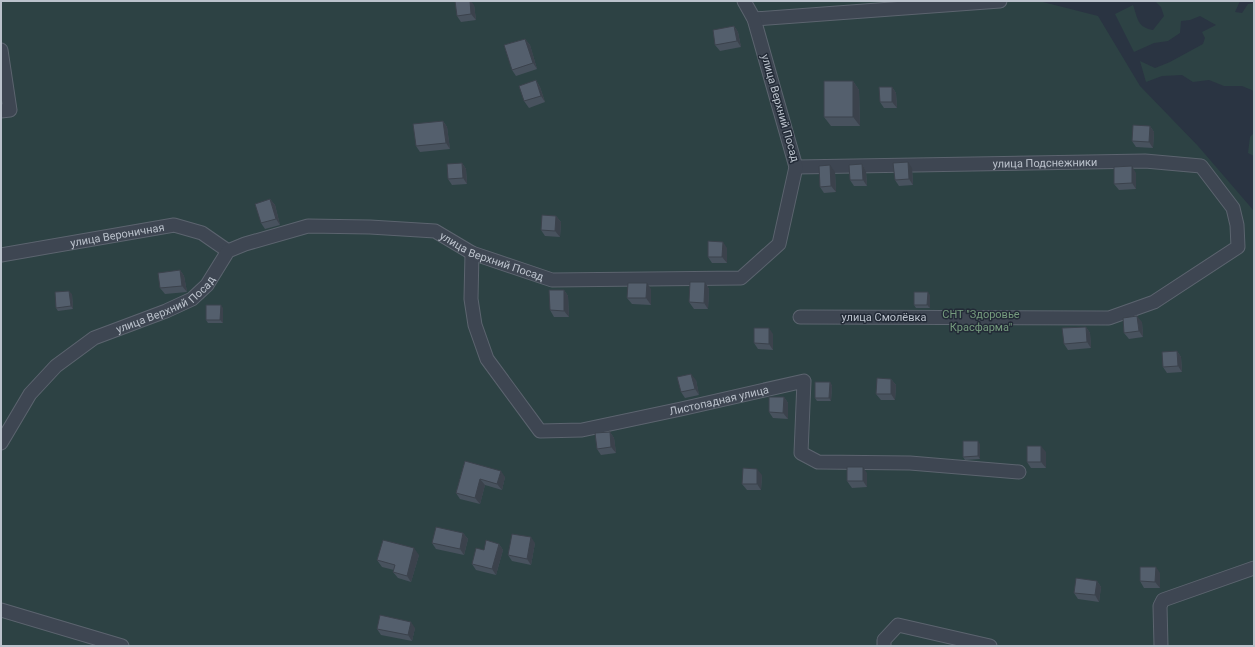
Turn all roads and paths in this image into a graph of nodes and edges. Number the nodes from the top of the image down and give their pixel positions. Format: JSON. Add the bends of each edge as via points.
{"nodes":[{"id":1,"x":744,"y":1,"type":"edge"},
{"id":2,"x":1000,"y":1,"type":"edge"},
{"id":3,"x":754,"y":19,"type":"junction"},
{"id":4,"x":1,"y":50,"type":"edge"},
{"id":5,"x":1,"y":111,"type":"edge"},
{"id":6,"x":796,"y":167,"type":"junction"},
{"id":7,"x":1238,"y":247,"type":"joint"},
{"id":8,"x":228,"y":251,"type":"junction"},
{"id":9,"x":472,"y":253,"type":"junction"},
{"id":10,"x":1,"y":255,"type":"edge"},
{"id":11,"x":800,"y":316,"type":"dead end"},
{"id":12,"x":1,"y":443,"type":"edge"},
{"id":13,"x":1019,"y":472,"type":"dead end"},
{"id":14,"x":1254,"y":568,"type":"edge"},
{"id":15,"x":1,"y":610,"type":"edge"},
{"id":16,"x":122,"y":646,"type":"edge"},
{"id":17,"x":884,"y":646,"type":"edge"},
{"id":18,"x":990,"y":646,"type":"edge"},
{"id":19,"x":1160,"y":646,"type":"edge"}],
"edges":[{"from":1,"to":3,"type":"street","name":"улица Верхний Посад"},
{"from":2,"to":3,"type":"street"},
{"from":3,"to":6,"type":"street","name":"улица Верхний Посад"},
{"from":4,"to":5,"type":"street","via":[[10,110]]},
{"from":6,"to":7,"type":"street","name":"улица Подснежники","via":[[1145,161],[1201,166],[1232,208],[1237,226]]},
{"from":6,"to":9,"type":"street","name":"улица Верхний Посад","via":[[779,244],[741,278],[552,280]]},
{"from":7,"to":11,"type":"street","name":"улица Смолёвка","via":[[1154,302],[1109,318]]},
{"from":8,"to":9,"type":"street","name":"улица Верхний Посад","via":[[308,226],[435,231]]},
{"from":8,"to":10,"type":"street","name":"улица Вероничная","via":[[202,233],[174,225]]},
{"from":8,"to":12,"type":"street","name":"улица Верхний Посад","via":[[207,285],[192,299],[94,338],[56,366],[30,394]]},
{"from":9,"to":13,"type":"street","name":"Листопадная улица","via":[[471,299],[474,325],[487,359],[540,431],[582,430],[804,381],[802,453],[818,462],[910,463]]},
{"from":14,"to":19,"type":"street","via":[[1163,600],[1160,606]]},
{"from":15,"to":16,"type":"street"},
{"from":17,"to":18,"type":"street","via":[[884,640],[898,625]]}]}
